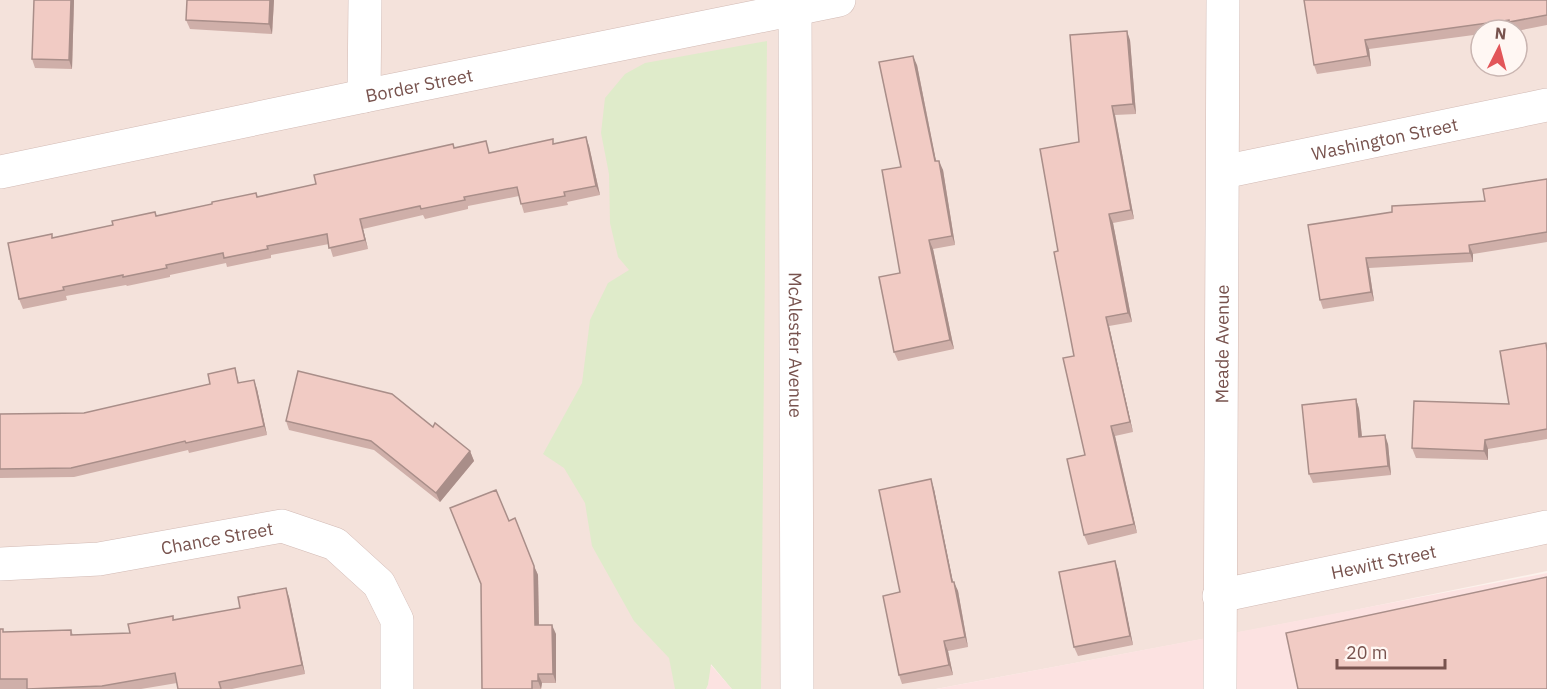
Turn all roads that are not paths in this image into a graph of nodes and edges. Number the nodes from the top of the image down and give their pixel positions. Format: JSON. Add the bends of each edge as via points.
{"nodes":[{"id":1,"x":365,"y":0,"type":"edge"},
{"id":2,"x":839,"y":0,"type":"edge"},
{"id":3,"x":1223,"y":0,"type":"edge"},
{"id":4,"x":795,"y":5,"type":"edge"},
{"id":5,"x":364,"y":96,"type":"junction"},
{"id":6,"x":1547,"y":105,"type":"edge"},
{"id":7,"x":0,"y":172,"type":"edge"},
{"id":8,"x":1223,"y":172,"type":"junction"},
{"id":9,"x":1547,"y":527,"type":"edge"},
{"id":10,"x":0,"y":564,"type":"edge"},
{"id":11,"x":1220,"y":596,"type":"junction"},
{"id":12,"x":398,"y":689,"type":"edge"},
{"id":13,"x":797,"y":689,"type":"edge"},
{"id":14,"x":1220,"y":689,"type":"edge"}],
"edges":[{"from":1,"to":5,"type":"street"},
{"from":2,"to":4,"type":"street","name":"Border Street"},
{"from":3,"to":8,"type":"street","name":"Meade Avenue"},
{"from":4,"to":5,"type":"street","name":"Border Street"},
{"from":4,"to":13,"type":"street","name":"McAlester Avenue"},
{"from":5,"to":7,"type":"street","name":"Border Street"},
{"from":6,"to":8,"type":"street","name":"Washington Street"},
{"from":8,"to":11,"type":"street","name":"Meade Avenue"},
{"from":9,"to":11,"type":"street","name":"Hewitt Street"},
{"from":10,"to":12,"type":"street","name":"Chance Street","via":[[99,559],[282,526],[335,544],[379,584],[397,620]]},
{"from":11,"to":14,"type":"street","name":"Meade Avenue"}]}
